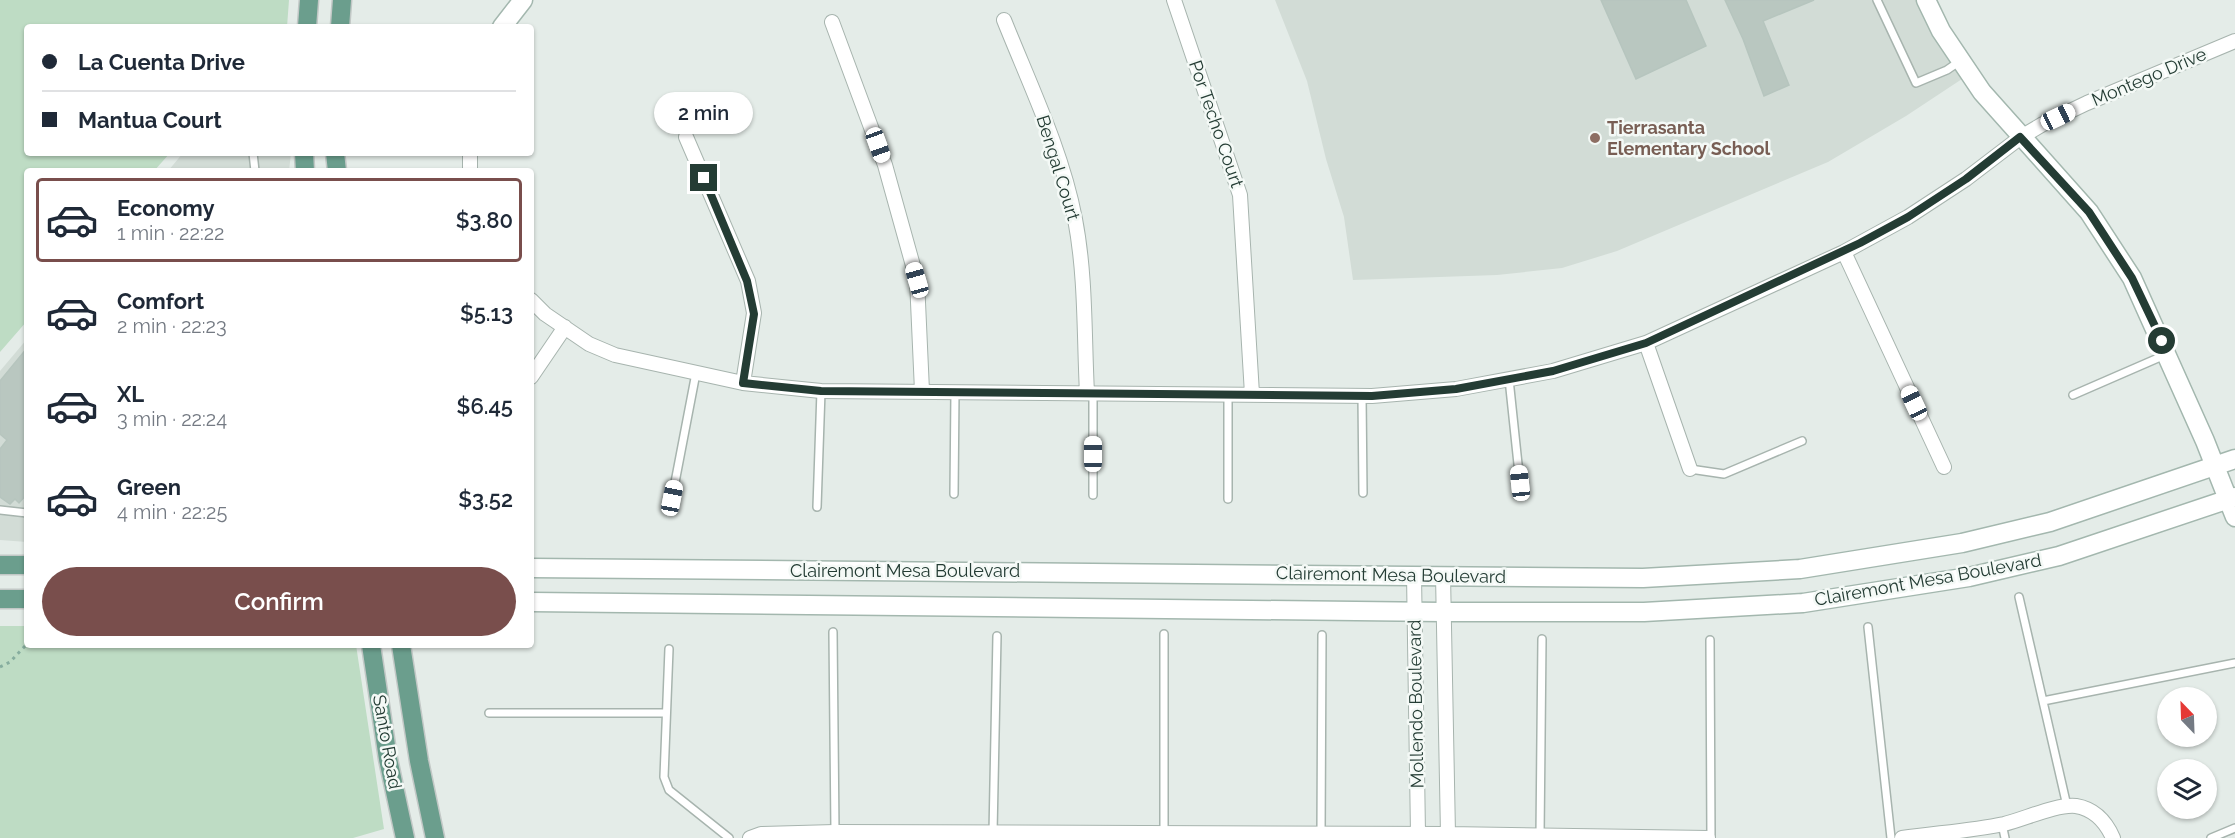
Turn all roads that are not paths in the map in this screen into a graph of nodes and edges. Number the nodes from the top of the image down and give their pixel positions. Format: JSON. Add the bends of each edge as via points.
{"nodes":[{"id":1,"x":309,"y":0,"type":"edge"},
{"id":2,"x":342,"y":0,"type":"edge"},
{"id":3,"x":523,"y":0,"type":"edge"},
{"id":4,"x":1174,"y":0,"type":"edge"},
{"id":5,"x":1877,"y":0,"type":"edge"},
{"id":6,"x":1926,"y":0,"type":"edge"},
{"id":7,"x":1004,"y":20,"type":"dead end"},
{"id":8,"x":832,"y":22,"type":"dead end"},
{"id":9,"x":307,"y":24,"type":"edge"},
{"id":10,"x":340,"y":24,"type":"edge"},
{"id":11,"x":504,"y":24,"type":"edge"},
{"id":12,"x":2235,"y":41,"type":"edge"},
{"id":13,"x":1960,"y":61,"type":"junction"},
{"id":14,"x":686,"y":137,"type":"dead end"},
{"id":15,"x":2020,"y":137,"type":"junction"},
{"id":16,"x":1844,"y":252,"type":"junction"},
{"id":17,"x":534,"y":303,"type":"edge"},
{"id":18,"x":565,"y":327,"type":"junction"},
{"id":19,"x":1646,"y":343,"type":"junction"},
{"id":20,"x":2167,"y":354,"type":"junction"},
{"id":21,"x":534,"y":373,"type":"edge"},
{"id":22,"x":696,"y":373,"type":"junction"},
{"id":23,"x":1509,"y":379,"type":"junction"},
{"id":24,"x":743,"y":383,"type":"junction"},
{"id":25,"x":821,"y":391,"type":"junction"},
{"id":26,"x":922,"y":391,"type":"junction"},
{"id":27,"x":955,"y":392,"type":"junction"},
{"id":28,"x":1090,"y":393,"type":"junction"},
{"id":29,"x":1228,"y":394,"type":"junction"},
{"id":30,"x":1252,"y":394,"type":"junction"},
{"id":31,"x":2073,"y":395,"type":"dead end"},
{"id":32,"x":1362,"y":396,"type":"junction"},
{"id":33,"x":1802,"y":441,"type":"dead end"},
{"id":34,"x":2235,"y":459,"type":"edge"},
{"id":35,"x":1944,"y":467,"type":"dead end"},
{"id":36,"x":2216,"y":468,"type":"junction"},
{"id":37,"x":1690,"y":469,"type":"joint"},
{"id":38,"x":1520,"y":483,"type":"dead end"},
{"id":39,"x":1363,"y":493,"type":"dead end"},
{"id":40,"x":954,"y":494,"type":"dead end"},
{"id":41,"x":1093,"y":495,"type":"dead end"},
{"id":42,"x":672,"y":498,"type":"dead end"},
{"id":43,"x":2232,"y":498,"type":"edge"},
{"id":44,"x":1228,"y":499,"type":"dead end"},
{"id":45,"x":816,"y":507,"type":"dead end"},
{"id":46,"x":0,"y":510,"type":"edge"},
{"id":47,"x":24,"y":513,"type":"edge"},
{"id":48,"x":2235,"y":517,"type":"edge"},
{"id":49,"x":0,"y":565,"type":"edge"},
{"id":50,"x":24,"y":565,"type":"edge"},
{"id":51,"x":534,"y":567,"type":"edge"},
{"id":52,"x":1414,"y":575,"type":"junction"},
{"id":53,"x":1443,"y":575,"type":"junction"},
{"id":54,"x":2019,"y":597,"type":"dead end"},
{"id":55,"x":0,"y":599,"type":"edge"},
{"id":56,"x":24,"y":599,"type":"edge"},
{"id":57,"x":534,"y":602,"type":"edge"},
{"id":58,"x":1414,"y":612,"type":"junction"},
{"id":59,"x":1442,"y":612,"type":"junction"},
{"id":60,"x":1868,"y":627,"type":"dead end"},
{"id":61,"x":833,"y":632,"type":"dead end"},
{"id":62,"x":1164,"y":634,"type":"dead end"},
{"id":63,"x":1322,"y":635,"type":"dead end"},
{"id":64,"x":997,"y":636,"type":"dead end"},
{"id":65,"x":1542,"y":639,"type":"dead end"},
{"id":66,"x":1710,"y":640,"type":"dead end"},
{"id":67,"x":371,"y":648,"type":"edge"},
{"id":68,"x":401,"y":648,"type":"edge"},
{"id":69,"x":669,"y":649,"type":"dead end"},
{"id":70,"x":2235,"y":663,"type":"edge"},
{"id":71,"x":2043,"y":701,"type":"junction"},
{"id":72,"x":489,"y":713,"type":"dead end"},
{"id":73,"x":666,"y":713,"type":"junction"},
{"id":74,"x":2067,"y":806,"type":"junction"},
{"id":75,"x":2235,"y":828,"type":"edge"},
{"id":76,"x":2004,"y":831,"type":"edge"},
{"id":77,"x":835,"y":832,"type":"junction"},
{"id":78,"x":993,"y":833,"type":"junction"},
{"id":79,"x":1418,"y":834,"type":"junction"},
{"id":80,"x":1448,"y":834,"type":"junction"},
{"id":81,"x":1171,"y":835,"type":"edge"},
{"id":82,"x":1329,"y":835,"type":"edge"},
{"id":83,"x":1016,"y":836,"type":"edge"},
{"id":84,"x":1536,"y":837,"type":"edge"},
{"id":85,"x":1689,"y":837,"type":"edge"},
{"id":86,"x":405,"y":838,"type":"edge"},
{"id":87,"x":435,"y":838,"type":"edge"},
{"id":88,"x":729,"y":838,"type":"edge"},
{"id":89,"x":750,"y":838,"type":"edge"},
{"id":90,"x":1710,"y":838,"type":"edge"},
{"id":91,"x":1891,"y":838,"type":"edge"},
{"id":92,"x":1902,"y":838,"type":"edge"},
{"id":93,"x":2113,"y":838,"type":"edge"},
{"id":94,"x":2211,"y":838,"type":"edge"}],
"edges":[{"from":1,"to":9,"type":"main road"},
{"from":2,"to":10,"type":"main road"},
{"from":3,"to":11,"type":"main road"},
{"from":4,"to":30,"type":"street","name":"Por Techo Court","via":[[1240,195]]},
{"from":5,"to":13,"type":"lane","via":[[1916,83]]},
{"from":6,"to":13,"type":"main road"},
{"from":7,"to":28,"type":"street","name":"Bengal Court","via":[[1056,151],[1075,219]]},
{"from":8,"to":26,"type":"street","via":[[885,165],[917,280]]},
{"from":12,"to":15,"type":"street","name":"Montego Drive","via":[[2087,103]]},
{"from":13,"to":15,"type":"main road"},
{"from":14,"to":24,"type":"street","via":[[747,281],[754,314]]},
{"from":15,"to":16,"type":"street","name":"Montego Drive","via":[[1908,217]]},
{"from":15,"to":20,"type":"main road","via":[[2089,212],[2132,278]]},
{"from":16,"to":19,"type":"street","name":"Montego Drive"},
{"from":16,"to":35,"type":"street"},
{"from":17,"to":18,"type":"street","name":"Montego Drive"},
{"from":18,"to":21,"type":"street"},
{"from":18,"to":22,"type":"street","name":"Montego Drive","via":[[615,355]]},
{"from":19,"to":23,"type":"street","name":"Montego Drive","via":[[1553,371]]},
{"from":19,"to":37,"type":"street"},
{"from":20,"to":31,"type":"lane"},
{"from":20,"to":36,"type":"main road"},
{"from":22,"to":24,"type":"street","name":"Montego Drive"},
{"from":22,"to":42,"type":"lane"},
{"from":23,"to":32,"type":"street","name":"Montego Drive","via":[[1456,389]]},
{"from":23,"to":38,"type":"lane"},
{"from":24,"to":25,"type":"street","name":"Montego Drive"},
{"from":25,"to":26,"type":"street","name":"Montego Drive"},
{"from":25,"to":45,"type":"lane"},
{"from":26,"to":27,"type":"street","name":"Montego Drive"},
{"from":27,"to":28,"type":"street","name":"Montego Drive"},
{"from":27,"to":40,"type":"lane"},
{"from":28,"to":29,"type":"street","name":"Montego Drive"},
{"from":28,"to":41,"type":"lane"},
{"from":29,"to":30,"type":"street","name":"Montego Drive"},
{"from":29,"to":44,"type":"lane"},
{"from":30,"to":32,"type":"street","name":"Montego Drive"},
{"from":32,"to":39,"type":"lane"},
{"from":33,"to":37,"type":"lane","via":[[1724,474]]},
{"from":34,"to":36,"type":"main road","name":"Clairemont Mesa Boulevard"},
{"from":36,"to":43,"type":"main road"},
{"from":36,"to":53,"type":"main road","name":"Clairemont Mesa Boulevard","via":[[2050,522],[1962,543],[1800,569],[1643,578]]},
{"from":43,"to":48,"type":"main road"},
{"from":43,"to":59,"type":"main road","name":"Clairemont Mesa Boulevard","via":[[2059,556],[1969,577],[1824,600],[1644,612]]},
{"from":46,"to":47,"type":"lane"},
{"from":49,"to":50,"type":"main road"},
{"from":51,"to":52,"type":"main road","name":"Clairemont Mesa Boulevard"},
{"from":52,"to":53,"type":"main road","name":"Clairemont Mesa Boulevard"},
{"from":52,"to":58,"type":"street","name":"Mollendo Boulevard"},
{"from":53,"to":59,"type":"street","name":"Mollendo Boulevard"},
{"from":54,"to":71,"type":"lane"},
{"from":55,"to":56,"type":"main road"},
{"from":57,"to":58,"type":"main road","name":"Clairemont Mesa Boulevard"},
{"from":58,"to":59,"type":"main road","name":"Clairemont Mesa Boulevard"},
{"from":58,"to":79,"type":"street","name":"Mollendo Boulevard"},
{"from":59,"to":80,"type":"street","name":"Mollendo Boulevard"},
{"from":60,"to":91,"type":"lane"},
{"from":61,"to":77,"type":"lane"},
{"from":62,"to":81,"type":"lane"},
{"from":63,"to":82,"type":"lane"},
{"from":64,"to":78,"type":"lane"},
{"from":65,"to":84,"type":"lane"},
{"from":66,"to":90,"type":"lane"},
{"from":67,"to":86,"type":"main road","name":"Santo Road","via":[[388,759]]},
{"from":68,"to":87,"type":"main road","name":"Santo Road"},
{"from":69,"to":73,"type":"lane"},
{"from":70,"to":71,"type":"lane"},
{"from":71,"to":74,"type":"lane"},
{"from":72,"to":73,"type":"lane"},
{"from":73,"to":88,"type":"lane","via":[[664,777],[669,790]]},
{"from":74,"to":76,"type":"street"},
{"from":74,"to":93,"type":"street","via":[[2100,816]]},
{"from":75,"to":94,"type":"lane"},
{"from":76,"to":92,"type":"street"},
{"from":77,"to":78,"type":"street"},
{"from":77,"to":89,"type":"street","via":[[761,834]]},
{"from":78,"to":83,"type":"street"},
{"from":79,"to":80,"type":"street"},
{"from":79,"to":82,"type":"street"},
{"from":80,"to":84,"type":"street"},
{"from":81,"to":82,"type":"street"},
{"from":81,"to":83,"type":"street"},
{"from":84,"to":85,"type":"street"},
{"from":85,"to":90,"type":"street"}]}
